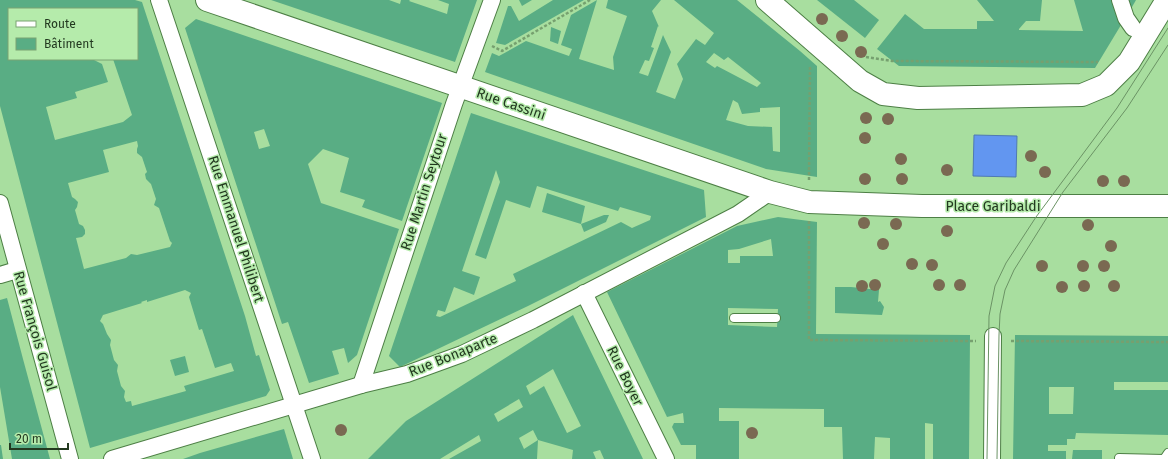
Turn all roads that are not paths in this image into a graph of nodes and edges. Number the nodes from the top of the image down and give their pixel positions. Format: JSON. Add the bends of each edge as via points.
{"nodes":[{"id":1,"x":159,"y":0,"type":"edge"},
{"id":2,"x":207,"y":0,"type":"edge"},
{"id":3,"x":492,"y":0,"type":"edge"},
{"id":4,"x":767,"y":0,"type":"edge"},
{"id":5,"x":1120,"y":0,"type":"edge"},
{"id":6,"x":1167,"y":0,"type":"edge"},
{"id":7,"x":1133,"y":28,"type":"dead end"},
{"id":8,"x":460,"y":86,"type":"junction"},
{"id":9,"x":770,"y":192,"type":"junction"},
{"id":10,"x":0,"y":203,"type":"edge"},
{"id":11,"x":1168,"y":206,"type":"edge"},
{"id":12,"x":813,"y":212,"type":"joint"},
{"id":13,"x":18,"y":270,"type":"junction"},
{"id":14,"x":0,"y":275,"type":"edge"},
{"id":15,"x":584,"y":293,"type":"junction"},
{"id":16,"x":734,"y":318,"type":"dead end"},
{"id":17,"x":776,"y":318,"type":"dead end"},
{"id":18,"x":993,"y":336,"type":"dead end"},
{"id":19,"x":361,"y":386,"type":"junction"},
{"id":20,"x":295,"y":405,"type":"junction"},
{"id":21,"x":1168,"y":453,"type":"edge"},
{"id":22,"x":1119,"y":458,"type":"dead end"},
{"id":23,"x":70,"y":459,"type":"edge"},
{"id":24,"x":112,"y":459,"type":"edge"},
{"id":25,"x":312,"y":459,"type":"edge"},
{"id":26,"x":666,"y":459,"type":"edge"},
{"id":27,"x":992,"y":459,"type":"edge"}],
"edges":[{"from":1,"to":20,"type":"street","name":"Rue Emmanuel Philibert"},
{"from":2,"to":8,"type":"main road","name":"Rue Cassini"},
{"from":3,"to":8,"type":"street","name":"Rue Martin Seytour"},
{"from":4,"to":6,"type":"main road","via":[[819,56],[883,94],[918,98],[1082,95],[1106,84],[1129,62]]},
{"from":5,"to":7,"type":"street","via":[[1126,18]]},
{"from":8,"to":9,"type":"main road","name":"Rue Cassini"},
{"from":8,"to":19,"type":"street","name":"Rue Martin Seytour"},
{"from":9,"to":12,"type":"main road","name":"Rue Cassini","via":[[795,200]]},
{"from":9,"to":15,"type":"street","name":"Rue Bonaparte","via":[[738,214]]},
{"from":10,"to":13,"type":"street","name":"Rue François Guisol"},
{"from":11,"to":12,"type":"main road","name":"Place Garibaldi","via":[[922,206]]},
{"from":13,"to":14,"type":"street"},
{"from":13,"to":23,"type":"street","name":"Rue François Guisol"},
{"from":15,"to":19,"type":"street","name":"Rue Bonaparte","via":[[462,354],[407,374]]},
{"from":15,"to":26,"type":"street","name":"Rue Boyer"},
{"from":16,"to":17,"type":"lane"},
{"from":18,"to":27,"type":"street"},
{"from":19,"to":20,"type":"street","name":"Rue Bonaparte"},
{"from":20,"to":24,"type":"street","name":"Rue Bonaparte"},
{"from":20,"to":25,"type":"street","name":"Rue Emmanuel Philibert"},
{"from":21,"to":22,"type":"lane","via":[[1164,458]]}]}
